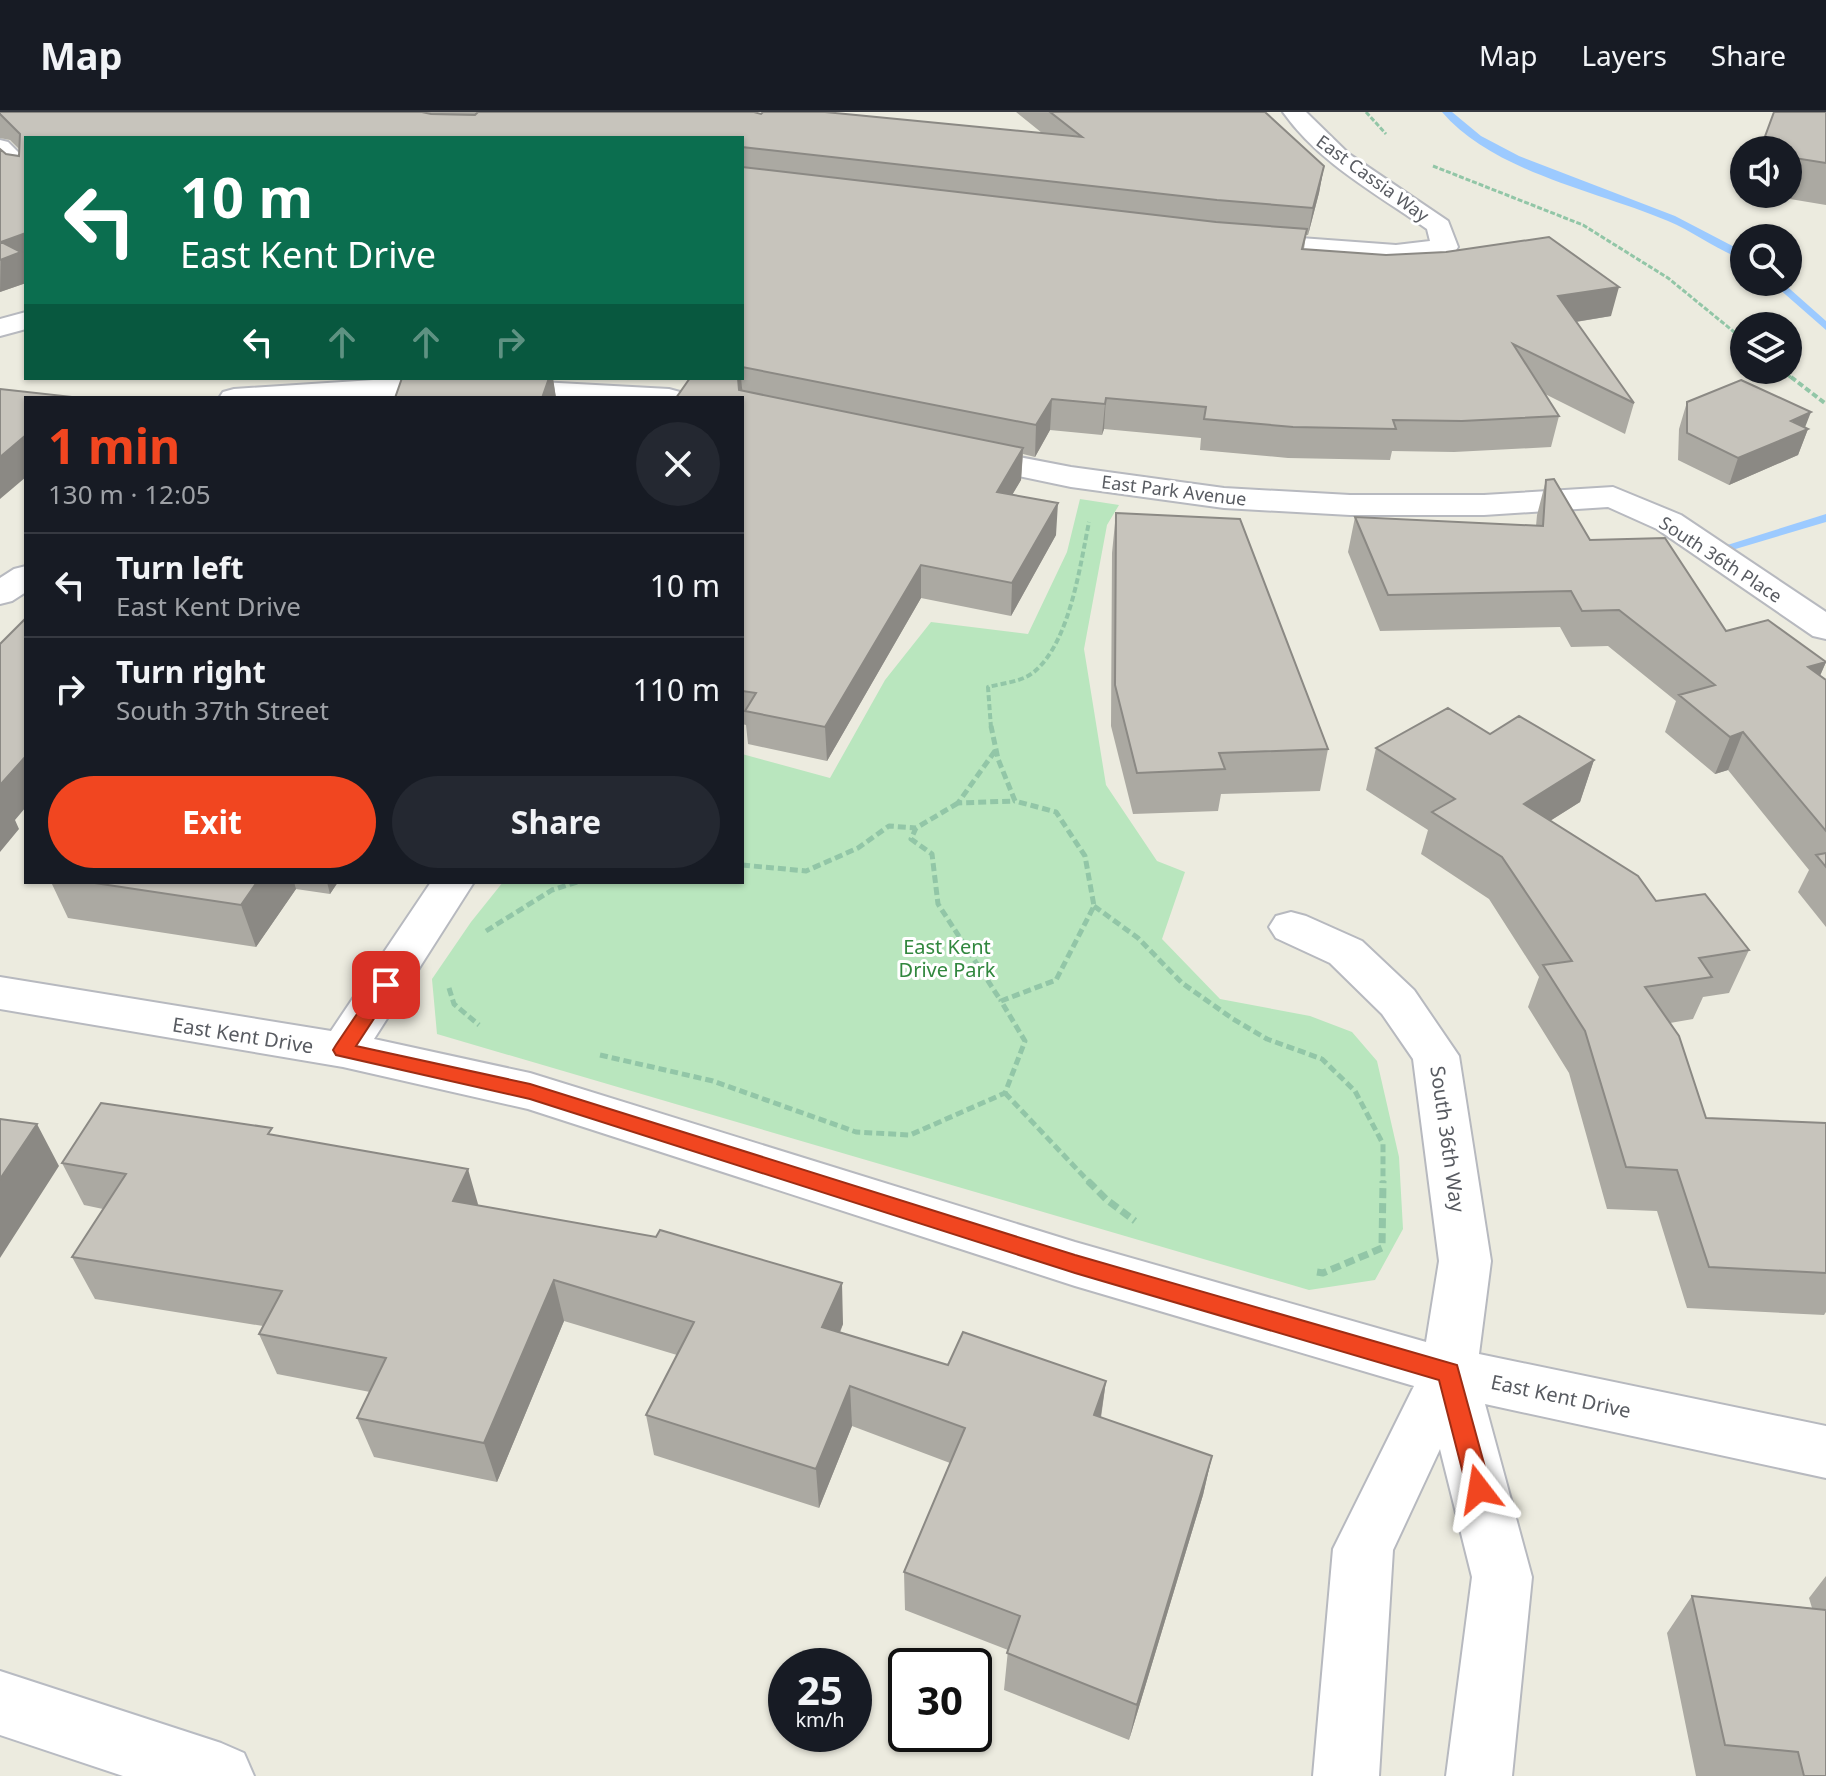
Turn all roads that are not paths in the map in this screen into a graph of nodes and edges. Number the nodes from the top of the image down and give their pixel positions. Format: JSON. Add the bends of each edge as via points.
{"nodes":[{"id":1,"x":1294,"y":112,"type":"edge"},
{"id":2,"x":0,"y":147,"type":"edge"},
{"id":3,"x":24,"y":172,"type":"edge"},
{"id":4,"x":1229,"y":240,"type":"edge"},
{"id":5,"x":24,"y":321,"type":"edge"},
{"id":6,"x":0,"y":328,"type":"edge"},
{"id":7,"x":265,"y":396,"type":"edge"},
{"id":8,"x":633,"y":396,"type":"edge"},
{"id":9,"x":925,"y":448,"type":"edge"},
{"id":10,"x":1613,"y":497,"type":"joint"},
{"id":11,"x":24,"y":577,"type":"edge"},
{"id":12,"x":0,"y":594,"type":"edge"},
{"id":13,"x":1826,"y":628,"type":"edge"},
{"id":14,"x":452,"y":884,"type":"edge"},
{"id":15,"x":1291,"y":927,"type":"dead end"},
{"id":16,"x":0,"y":993,"type":"edge"},
{"id":17,"x":343,"y":1050,"type":"junction"},
{"id":18,"x":1449,"y":1372,"type":"junction"},
{"id":19,"x":1826,"y":1452,"type":"edge"},
{"id":20,"x":0,"y":1703,"type":"edge"},
{"id":21,"x":221,"y":1776,"type":"edge"},
{"id":22,"x":1346,"y":1776,"type":"edge"},
{"id":23,"x":1479,"y":1776,"type":"edge"}],
"edges":[{"from":1,"to":4,"type":"street","name":"East Cassia Way","via":[[1328,147],[1439,226],[1445,247],[1396,253]]},
{"from":2,"to":3,"type":"street"},
{"from":5,"to":6,"type":"street"},
{"from":7,"to":8,"type":"street","via":[[433,385]]},
{"from":9,"to":10,"type":"street","name":"East Park Avenue","via":[[1071,477],[1224,498],[1484,505]]},
{"from":10,"to":13,"type":"street","name":"South 36th Place","via":[[1669,522]]},
{"from":11,"to":12,"type":"street"},
{"from":14,"to":17,"type":"street"},
{"from":15,"to":18,"type":"street","name":"South 36th Way","via":[[1346,952],[1398,1002],[1436,1056],[1465,1261]]},
{"from":16,"to":17,"type":"street","name":"East Kent Drive"},
{"from":17,"to":18,"type":"street","name":"East Kent Drive","via":[[530,1091],[1075,1264]]},
{"from":18,"to":19,"type":"street","name":"East Kent Drive"},
{"from":18,"to":22,"type":"street","name":"South 36th Way","via":[[1363,1549]]},
{"from":18,"to":23,"type":"street","name":"South 36th Way","via":[[1502,1577]]},
{"from":20,"to":21,"type":"street"}]}
